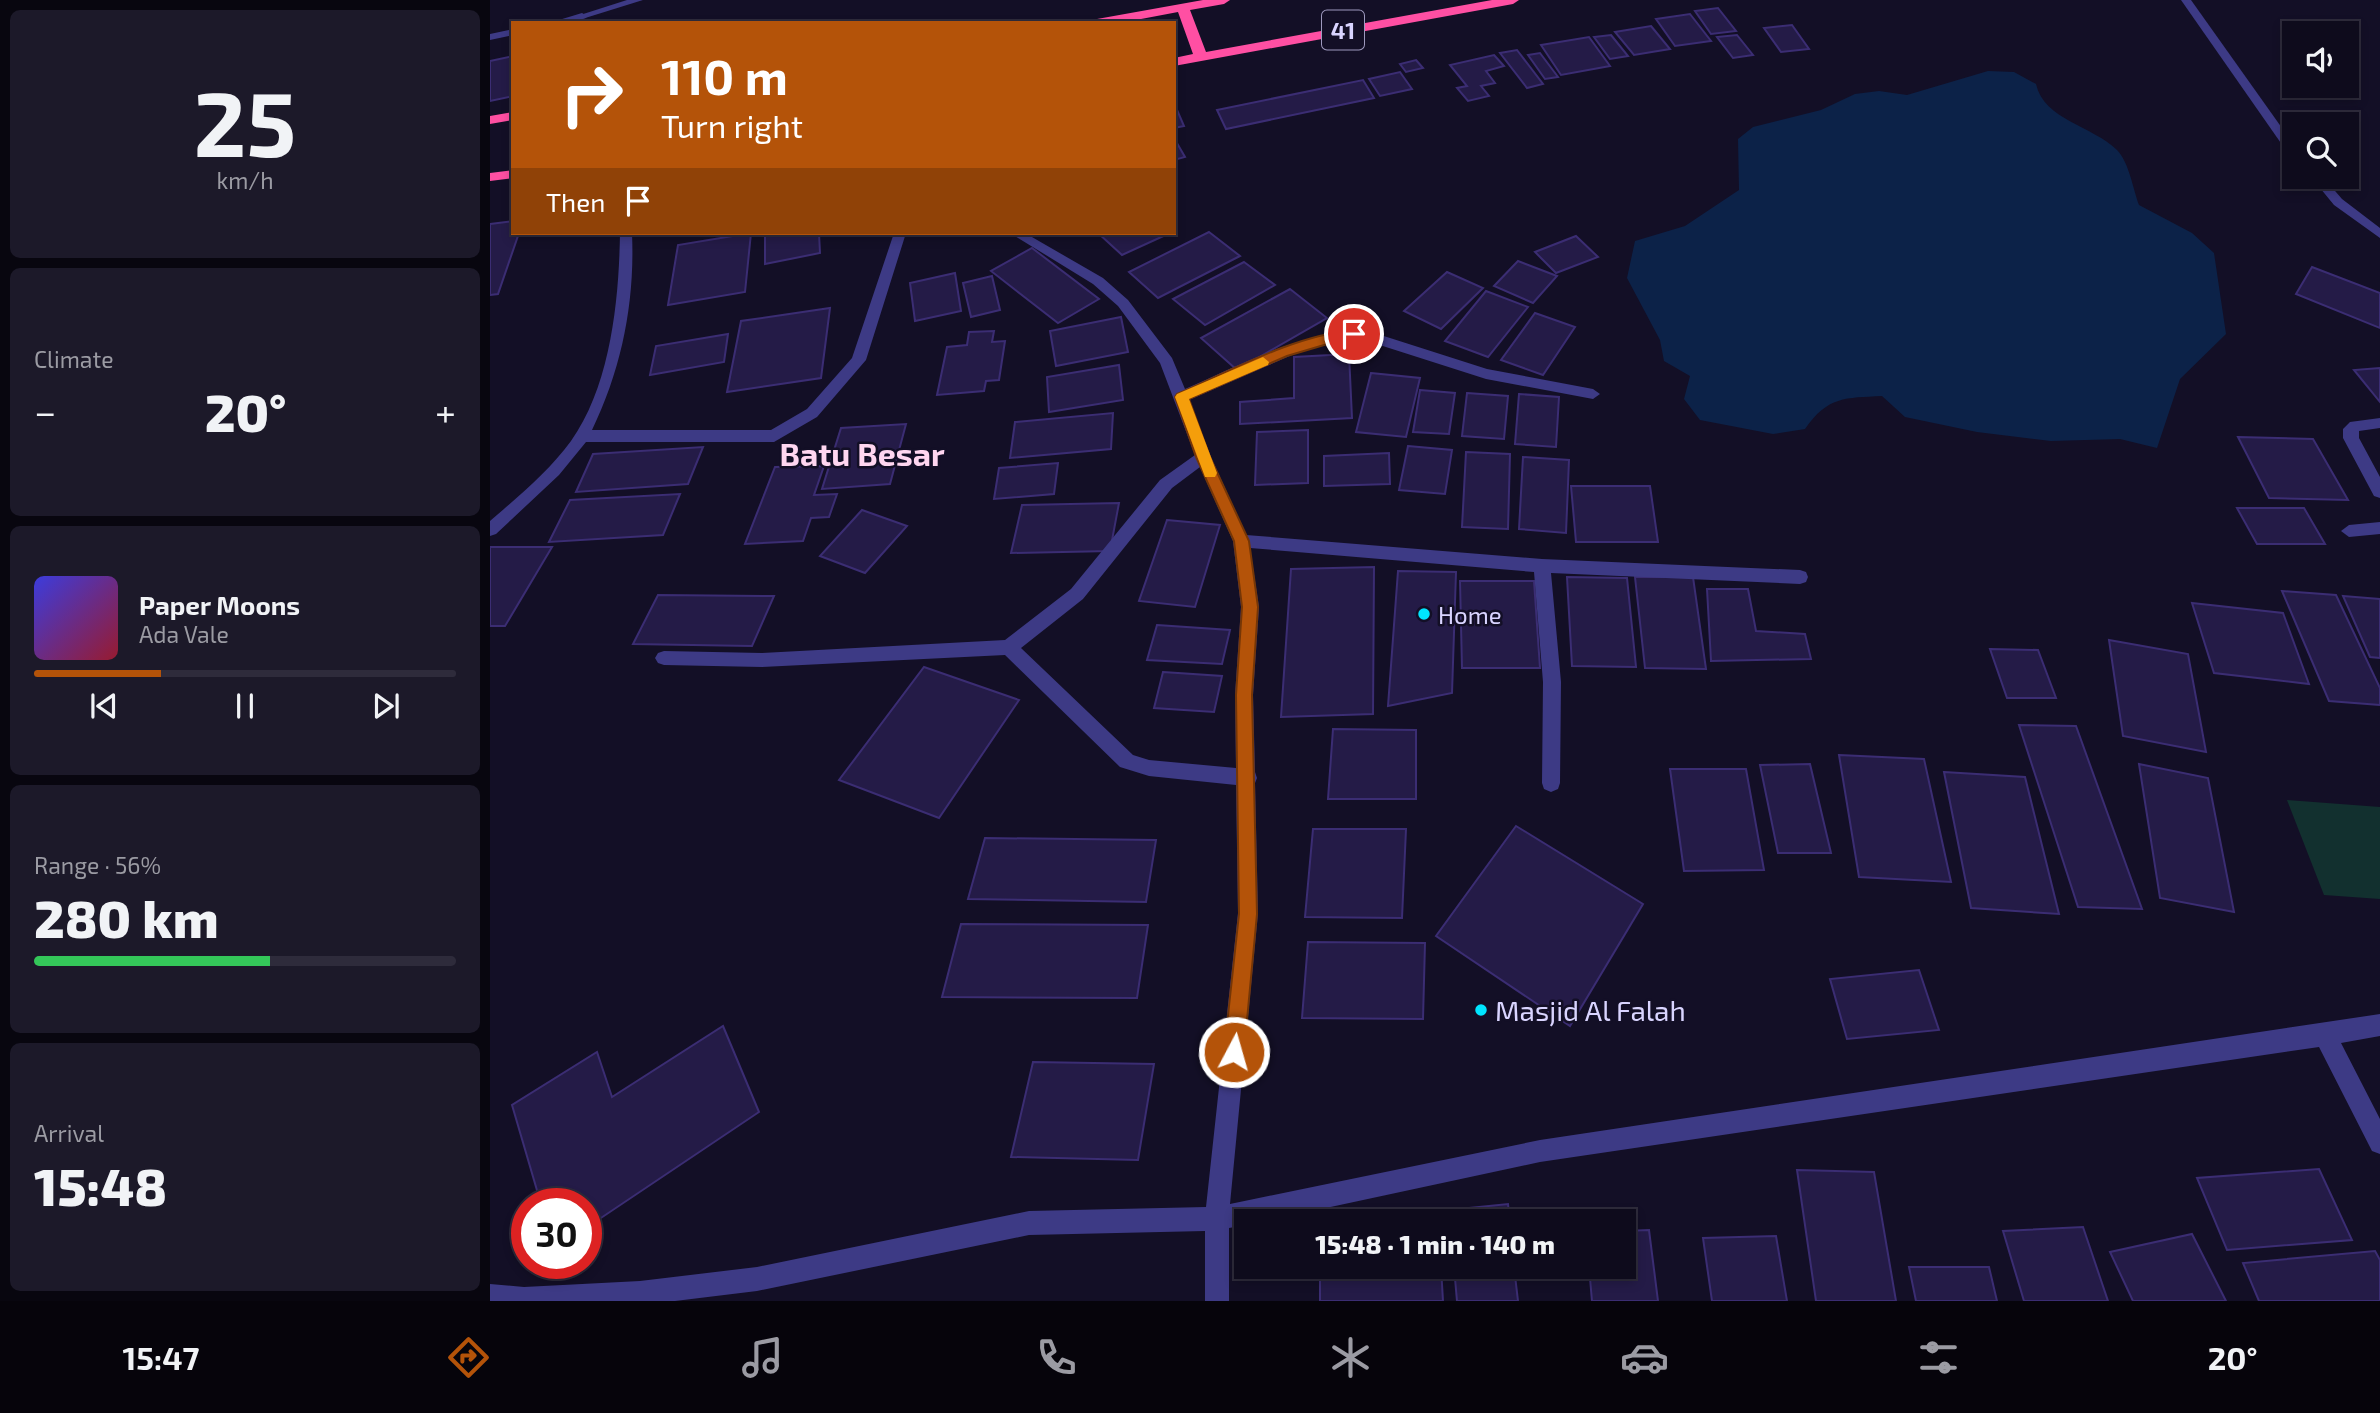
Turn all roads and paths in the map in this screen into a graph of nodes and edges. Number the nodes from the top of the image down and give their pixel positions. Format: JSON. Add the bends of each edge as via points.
{"nodes":[{"id":1,"x":638,"y":0,"type":"edge"},
{"id":2,"x":1224,"y":0,"type":"edge"},
{"id":3,"x":1513,"y":0,"type":"edge"},
{"id":4,"x":2186,"y":0,"type":"edge"},
{"id":5,"x":581,"y":2,"type":"edge"},
{"id":6,"x":1184,"y":7,"type":"junction"},
{"id":7,"x":583,"y":20,"type":"edge"},
{"id":8,"x":1108,"y":21,"type":"edge"},
{"id":9,"x":511,"y":32,"type":"edge"},
{"id":10,"x":490,"y":37,"type":"edge"},
{"id":11,"x":1201,"y":57,"type":"junction"},
{"id":12,"x":1176,"y":62,"type":"edge"},
{"id":13,"x":511,"y":116,"type":"edge"},
{"id":14,"x":490,"y":120,"type":"edge"},
{"id":15,"x":2282,"y":136,"type":"edge"},
{"id":16,"x":511,"y":174,"type":"edge"},
{"id":17,"x":490,"y":177,"type":"edge"},
{"id":18,"x":2327,"y":189,"type":"edge"},
{"id":19,"x":2380,"y":234,"type":"edge"},
{"id":20,"x":626,"y":235,"type":"edge"},
{"id":21,"x":899,"y":235,"type":"edge"},
{"id":22,"x":1019,"y":235,"type":"edge"},
{"id":23,"x":1593,"y":394,"type":"dead end"},
{"id":24,"x":1181,"y":397,"type":"junction"},
{"id":25,"x":2380,"y":423,"type":"edge"},
{"id":26,"x":582,"y":436,"type":"junction"},
{"id":27,"x":1203,"y":457,"type":"junction"},
{"id":28,"x":2380,"y":492,"type":"edge"},
{"id":29,"x":2380,"y":528,"type":"edge"},
{"id":30,"x":490,"y":530,"type":"edge"},
{"id":31,"x":2349,"y":531,"type":"dead end"},
{"id":32,"x":1241,"y":541,"type":"junction"},
{"id":33,"x":1542,"y":566,"type":"junction"},
{"id":34,"x":1800,"y":577,"type":"dead end"},
{"id":35,"x":1009,"y":647,"type":"junction"},
{"id":36,"x":664,"y":658,"type":"dead end"},
{"id":37,"x":1248,"y":778,"type":"junction"},
{"id":38,"x":1551,"y":783,"type":"dead end"},
{"id":39,"x":2380,"y":1025,"type":"edge"},
{"id":40,"x":2325,"y":1035,"type":"junction"},
{"id":41,"x":2380,"y":1143,"type":"edge"},
{"id":42,"x":1217,"y":1219,"type":"junction"},
{"id":43,"x":490,"y":1296,"type":"edge"},
{"id":44,"x":1217,"y":1301,"type":"edge"}],
"edges":[{"from":1,"to":7,"type":"street"},
{"from":2,"to":6,"type":"highway"},
{"from":3,"to":11,"type":"highway","number":"41"},
{"from":4,"to":15,"type":"street"},
{"from":5,"to":7,"type":"street"},
{"from":6,"to":8,"type":"highway"},
{"from":6,"to":11,"type":"highway"},
{"from":9,"to":10,"type":"street"},
{"from":11,"to":12,"type":"highway","number":"41"},
{"from":13,"to":14,"type":"highway"},
{"from":16,"to":17,"type":"highway"},
{"from":18,"to":19,"type":"street"},
{"from":20,"to":26,"type":"street","via":[[620,332]]},
{"from":21,"to":26,"type":"street","via":[[859,360],[812,413],[794,426],[774,436]]},
{"from":22,"to":24,"type":"street","via":[[1098,281],[1124,303],[1167,362]]},
{"from":23,"to":24,"type":"street","via":[[1486,374],[1354,334],[1282,353]]},
{"from":24,"to":27,"type":"street"},
{"from":25,"to":28,"type":"street","via":[[2356,426],[2351,438]]},
{"from":26,"to":30,"type":"street"},
{"from":27,"to":32,"type":"street"},
{"from":27,"to":35,"type":"street","via":[[1166,484],[1077,594]]},
{"from":29,"to":31,"type":"street"},
{"from":32,"to":33,"type":"street"},
{"from":32,"to":37,"type":"street","via":[[1250,607],[1244,695]]},
{"from":33,"to":34,"type":"street"},
{"from":33,"to":38,"type":"street","via":[[1552,682]]},
{"from":35,"to":36,"type":"street","via":[[762,660]]},
{"from":35,"to":37,"type":"street","via":[[1127,761],[1149,768]]},
{"from":37,"to":42,"type":"street","via":[[1248,914]]},
{"from":39,"to":40,"type":"street"},
{"from":40,"to":41,"type":"street"},
{"from":40,"to":42,"type":"street","via":[[1540,1151]]},
{"from":42,"to":43,"type":"street","via":[[1028,1223],[757,1279],[639,1293],[524,1299]]},
{"from":42,"to":44,"type":"street"}]}
